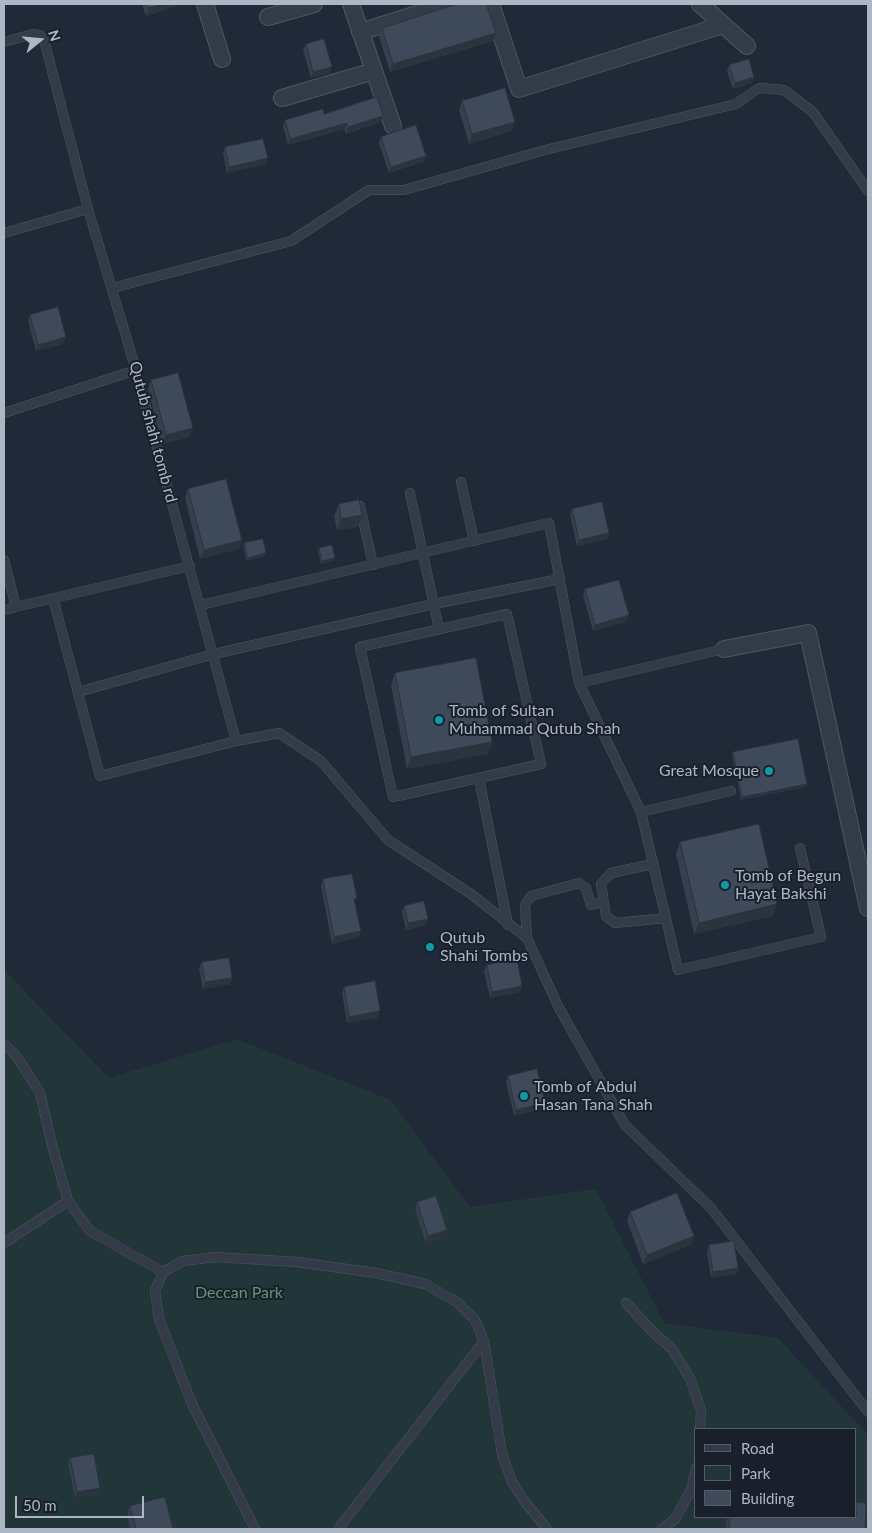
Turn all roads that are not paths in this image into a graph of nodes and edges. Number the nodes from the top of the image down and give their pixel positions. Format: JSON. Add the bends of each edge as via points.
{"nodes":[{"id":1,"x":205,"y":4,"type":"edge"},
{"id":2,"x":314,"y":4,"type":"edge"},
{"id":3,"x":351,"y":4,"type":"edge"},
{"id":4,"x":448,"y":4,"type":"edge"},
{"id":5,"x":491,"y":4,"type":"edge"},
{"id":6,"x":700,"y":4,"type":"edge"},
{"id":7,"x":268,"y":17,"type":"dead end"},
{"id":8,"x":723,"y":25,"type":"junction"},
{"id":9,"x":360,"y":32,"type":"junction"},
{"id":10,"x":4,"y":42,"type":"edge"},
{"id":11,"x":747,"y":46,"type":"dead end"},
{"id":12,"x":222,"y":59,"type":"dead end"},
{"id":13,"x":374,"y":71,"type":"junction"},
{"id":14,"x":282,"y":98,"type":"dead end"},
{"id":15,"x":393,"y":126,"type":"dead end"},
{"id":16,"x":868,"y":191,"type":"edge"},
{"id":17,"x":88,"y":209,"type":"junction"},
{"id":18,"x":4,"y":233,"type":"edge"},
{"id":19,"x":112,"y":288,"type":"junction"},
{"id":20,"x":136,"y":370,"type":"junction"},
{"id":21,"x":4,"y":413,"type":"edge"},
{"id":22,"x":461,"y":482,"type":"dead end"},
{"id":23,"x":410,"y":493,"type":"dead end"},
{"id":24,"x":359,"y":503,"type":"edge"},
{"id":25,"x":474,"y":541,"type":"junction"},
{"id":26,"x":423,"y":553,"type":"junction"},
{"id":27,"x":4,"y":560,"type":"edge"},
{"id":28,"x":373,"y":565,"type":"junction"},
{"id":29,"x":190,"y":566,"type":"junction"},
{"id":30,"x":560,"y":579,"type":"junction"},
{"id":31,"x":53,"y":598,"type":"junction"},
{"id":32,"x":200,"y":604,"type":"junction"},
{"id":33,"x":434,"y":604,"type":"junction"},
{"id":34,"x":16,"y":607,"type":"junction"},
{"id":35,"x":4,"y":610,"type":"edge"},
{"id":36,"x":439,"y":629,"type":"junction"},
{"id":37,"x":724,"y":649,"type":"joint"},
{"id":38,"x":214,"y":654,"type":"junction"},
{"id":39,"x":579,"y":683,"type":"junction"},
{"id":40,"x":78,"y":692,"type":"junction"},
{"id":41,"x":236,"y":741,"type":"junction"},
{"id":42,"x":479,"y":778,"type":"junction"},
{"id":43,"x":731,"y":791,"type":"dead end"},
{"id":44,"x":641,"y":812,"type":"junction"},
{"id":45,"x":800,"y":848,"type":"dead end"},
{"id":46,"x":653,"y":864,"type":"junction"},
{"id":47,"x":603,"y":902,"type":"junction"},
{"id":48,"x":868,"y":908,"type":"edge"},
{"id":49,"x":666,"y":918,"type":"junction"},
{"id":50,"x":508,"y":925,"type":"junction"},
{"id":51,"x":527,"y":938,"type":"junction"},
{"id":52,"x":4,"y":1044,"type":"edge"},
{"id":53,"x":68,"y":1201,"type":"junction"},
{"id":54,"x":4,"y":1243,"type":"edge"},
{"id":55,"x":163,"y":1272,"type":"junction"},
{"id":56,"x":626,"y":1303,"type":"dead end"},
{"id":57,"x":484,"y":1341,"type":"junction"},
{"id":58,"x":868,"y":1412,"type":"edge"},
{"id":59,"x":700,"y":1428,"type":"edge"},
{"id":60,"x":694,"y":1477,"type":"edge"},
{"id":61,"x":255,"y":1529,"type":"edge"},
{"id":62,"x":338,"y":1529,"type":"edge"},
{"id":63,"x":547,"y":1529,"type":"edge"},
{"id":64,"x":662,"y":1529,"type":"edge"}],
"edges":[{"from":1,"to":12,"type":"street"},
{"from":2,"to":7,"type":"street"},
{"from":3,"to":9,"type":"street"},
{"from":4,"to":9,"type":"street"},
{"from":5,"to":8,"type":"street","via":[[519,89]]},
{"from":6,"to":8,"type":"street"},
{"from":8,"to":11,"type":"street"},
{"from":9,"to":13,"type":"street"},
{"from":10,"to":17,"type":"lane","name":"Qutub shahi tomb rd","via":[[33,34],[44,40]]},
{"from":13,"to":14,"type":"street"},
{"from":13,"to":15,"type":"street"},
{"from":16,"to":19,"type":"lane","via":[[813,112],[784,90],[759,88],[736,104],[545,150],[404,190],[369,190],[291,241]]},
{"from":17,"to":18,"type":"lane"},
{"from":17,"to":19,"type":"lane","name":"Qutub shahi tomb rd"},
{"from":19,"to":20,"type":"lane","name":"Qutub shahi tomb rd"},
{"from":20,"to":21,"type":"lane"},
{"from":20,"to":29,"type":"lane","name":"Qutub shahi tomb rd"},
{"from":22,"to":25,"type":"lane"},
{"from":23,"to":26,"type":"lane"},
{"from":24,"to":28,"type":"lane"},
{"from":25,"to":26,"type":"lane"},
{"from":25,"to":30,"type":"lane","via":[[549,523]]},
{"from":26,"to":28,"type":"lane"},
{"from":26,"to":33,"type":"lane"},
{"from":27,"to":34,"type":"lane"},
{"from":28,"to":32,"type":"lane"},
{"from":29,"to":31,"type":"lane"},
{"from":29,"to":32,"type":"lane","name":"Qutub shahi tomb rd"},
{"from":30,"to":33,"type":"lane"},
{"from":30,"to":39,"type":"lane"},
{"from":31,"to":34,"type":"lane"},
{"from":31,"to":40,"type":"lane"},
{"from":32,"to":38,"type":"lane","name":"Qutub shahi tomb rd"},
{"from":33,"to":36,"type":"lane"},
{"from":33,"to":38,"type":"lane"},
{"from":34,"to":35,"type":"lane"},
{"from":36,"to":42,"type":"lane","via":[[507,614],[541,764]]},
{"from":36,"to":42,"type":"lane","via":[[360,647],[393,797]]},
{"from":37,"to":39,"type":"lane"},
{"from":37,"to":48,"type":"street","via":[[808,633]]},
{"from":38,"to":40,"type":"lane"},
{"from":38,"to":41,"type":"lane","name":"Qutub shahi tomb rd"},
{"from":39,"to":44,"type":"lane"},
{"from":40,"to":41,"type":"lane","via":[[100,776]]},
{"from":41,"to":50,"type":"lane","via":[[279,733],[321,760],[388,840],[471,894]]},
{"from":42,"to":50,"type":"lane"},
{"from":43,"to":44,"type":"lane"},
{"from":44,"to":46,"type":"lane"},
{"from":45,"to":49,"type":"lane","via":[[822,937],[678,970]]},
{"from":46,"to":47,"type":"lane","via":[[611,874],[601,884]]},
{"from":46,"to":49,"type":"lane"},
{"from":47,"to":49,"type":"lane","via":[[606,916],[616,923]]},
{"from":47,"to":51,"type":"lane","via":[[591,905],[586,888],[579,883],[531,896],[525,906]]},
{"from":50,"to":51,"type":"lane"},
{"from":51,"to":58,"type":"lane","via":[[559,1008],[625,1124],[711,1208]]},
{"from":52,"to":53,"type":"lane","via":[[17,1057],[40,1093]]},
{"from":53,"to":54,"type":"lane"},
{"from":53,"to":55,"type":"lane","via":[[90,1231]]},
{"from":55,"to":57,"type":"lane","via":[[182,1261],[215,1257],[297,1262],[376,1273],[425,1284],[457,1302],[475,1320]]},
{"from":55,"to":61,"type":"lane","via":[[155,1291],[159,1319],[192,1404]]},
{"from":56,"to":59,"type":"lane","via":[[672,1349],[691,1380],[701,1411]]},
{"from":57,"to":62,"type":"lane"},
{"from":57,"to":63,"type":"lane","via":[[502,1454],[512,1482]]},
{"from":60,"to":64,"type":"lane","via":[[691,1490],[675,1520]]}]}
